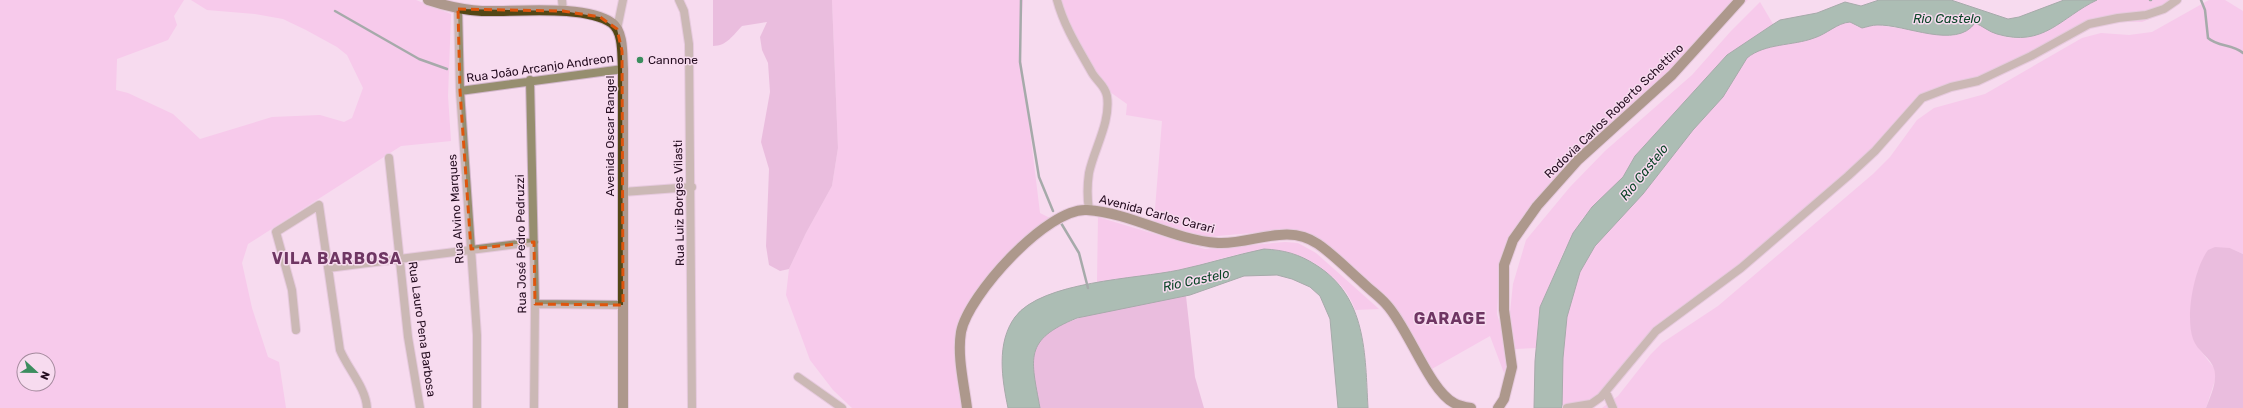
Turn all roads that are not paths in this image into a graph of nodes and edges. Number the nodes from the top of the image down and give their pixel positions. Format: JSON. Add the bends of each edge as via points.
{"nodes":[{"id":1,"x":428,"y":0,"type":"edge"},
{"id":2,"x":562,"y":0,"type":"edge"},
{"id":3,"x":624,"y":0,"type":"edge"},
{"id":4,"x":679,"y":0,"type":"edge"},
{"id":5,"x":1057,"y":0,"type":"edge"},
{"id":6,"x":1740,"y":0,"type":"edge"},
{"id":7,"x":2177,"y":0,"type":"edge"},
{"id":8,"x":458,"y":9,"type":"junction"},
{"id":9,"x":563,"y":11,"type":"junction"},
{"id":10,"x":617,"y":29,"type":"junction"},
{"id":11,"x":623,"y":69,"type":"junction"},
{"id":12,"x":530,"y":80,"type":"junction"},
{"id":13,"x":460,"y":91,"type":"junction"},
{"id":14,"x":389,"y":158,"type":"dead end"},
{"id":15,"x":692,"y":187,"type":"junction"},
{"id":16,"x":623,"y":192,"type":"junction"},
{"id":17,"x":1089,"y":210,"type":"junction"},
{"id":18,"x":534,"y":242,"type":"junction"},
{"id":19,"x":471,"y":249,"type":"junction"},
{"id":20,"x":400,"y":258,"type":"junction"},
{"id":21,"x":328,"y":268,"type":"junction"},
{"id":22,"x":535,"y":304,"type":"junction"},
{"id":23,"x":623,"y":305,"type":"junction"},
{"id":24,"x":296,"y":330,"type":"dead end"},
{"id":25,"x":798,"y":377,"type":"dead end"},
{"id":26,"x":1606,"y":392,"type":"junction"},
{"id":27,"x":367,"y":408,"type":"edge"},
{"id":28,"x":420,"y":408,"type":"edge"},
{"id":29,"x":477,"y":408,"type":"edge"},
{"id":30,"x":534,"y":408,"type":"edge"},
{"id":31,"x":623,"y":408,"type":"edge"},
{"id":32,"x":692,"y":408,"type":"edge"},
{"id":33,"x":842,"y":408,"type":"edge"},
{"id":34,"x":967,"y":408,"type":"edge"},
{"id":35,"x":1466,"y":408,"type":"edge"},
{"id":36,"x":1498,"y":408,"type":"edge"},
{"id":37,"x":1567,"y":408,"type":"edge"},
{"id":38,"x":1613,"y":408,"type":"edge"}],
"edges":[{"from":1,"to":8,"type":"main road"},
{"from":2,"to":9,"type":"street"},
{"from":3,"to":10,"type":"street"},
{"from":4,"to":15,"type":"street","name":"Rua Luiz Borges Vilasti","via":[[684,11],[689,44]]},
{"from":5,"to":17,"type":"street","via":[[1069,32],[1107,95],[1104,122],[1088,183]]},
{"from":6,"to":36,"type":"main road","name":"Rodovia Carlos Roberto Schettino","via":[[1672,74],[1578,160],[1537,206],[1513,240],[1504,265],[1504,310],[1512,367],[1504,398]]},
{"from":7,"to":26,"type":"street","via":[[2164,9],[2146,15],[2089,24],[1978,81],[1951,87],[1922,98],[1875,151],[1848,176],[1741,268],[1656,331]]},
{"from":8,"to":9,"type":"main road"},
{"from":8,"to":13,"type":"street","name":"Rua Alvino Marques"},
{"from":9,"to":10,"type":"main road","via":[[600,17],[612,23]]},
{"from":10,"to":11,"type":"main road","name":"Avenida Oscar Rangel","via":[[621,39]]},
{"from":11,"to":12,"type":"street","name":"Rua João Arcanjo Andreon"},
{"from":11,"to":16,"type":"main road","name":"Avenida Oscar Rangel"},
{"from":12,"to":13,"type":"street","name":"Rua João Arcanjo Andreon"},
{"from":12,"to":18,"type":"street","name":"Rua José Pedro Pedruzzi"},
{"from":13,"to":19,"type":"street","name":"Rua Alvino Marques"},
{"from":14,"to":20,"type":"street","name":"Rua Lauro Pena Barbosa"},
{"from":15,"to":16,"type":"street"},
{"from":15,"to":32,"type":"street","name":"Rua Luiz Borges Vilasti"},
{"from":16,"to":23,"type":"main road","name":"Avenida Oscar Rangel"},
{"from":17,"to":34,"type":"main road","name":"Avenida Carlos Carari","via":[[1071,212],[1052,221],[984,286],[965,319],[961,332],[960,353]]},
{"from":17,"to":35,"type":"main road","name":"Avenida Carlos Carari","via":[[1219,243],[1288,233],[1316,242],[1386,304],[1440,390],[1454,403]]},
{"from":18,"to":19,"type":"street"},
{"from":18,"to":22,"type":"street","name":"Rua José Pedro Pedruzzi"},
{"from":19,"to":20,"type":"street"},
{"from":19,"to":29,"type":"street","name":"Rua Alvino Marques","via":[[477,335]]},
{"from":20,"to":21,"type":"street"},
{"from":20,"to":28,"type":"street","name":"Rua Lauro Pena Barbosa","via":[[408,338]]},
{"from":21,"to":24,"type":"street","via":[[319,205],[276,232],[292,290]]},
{"from":21,"to":27,"type":"street","via":[[340,350],[348,369],[363,390]]},
{"from":22,"to":23,"type":"street"},
{"from":22,"to":30,"type":"street","name":"Rua José Pedro Pedruzzi"},
{"from":23,"to":31,"type":"main road","name":"Avenida Oscar Rangel"},
{"from":25,"to":33,"type":"street"},
{"from":26,"to":37,"type":"street","via":[[1591,404]]},
{"from":26,"to":38,"type":"street"}]}
